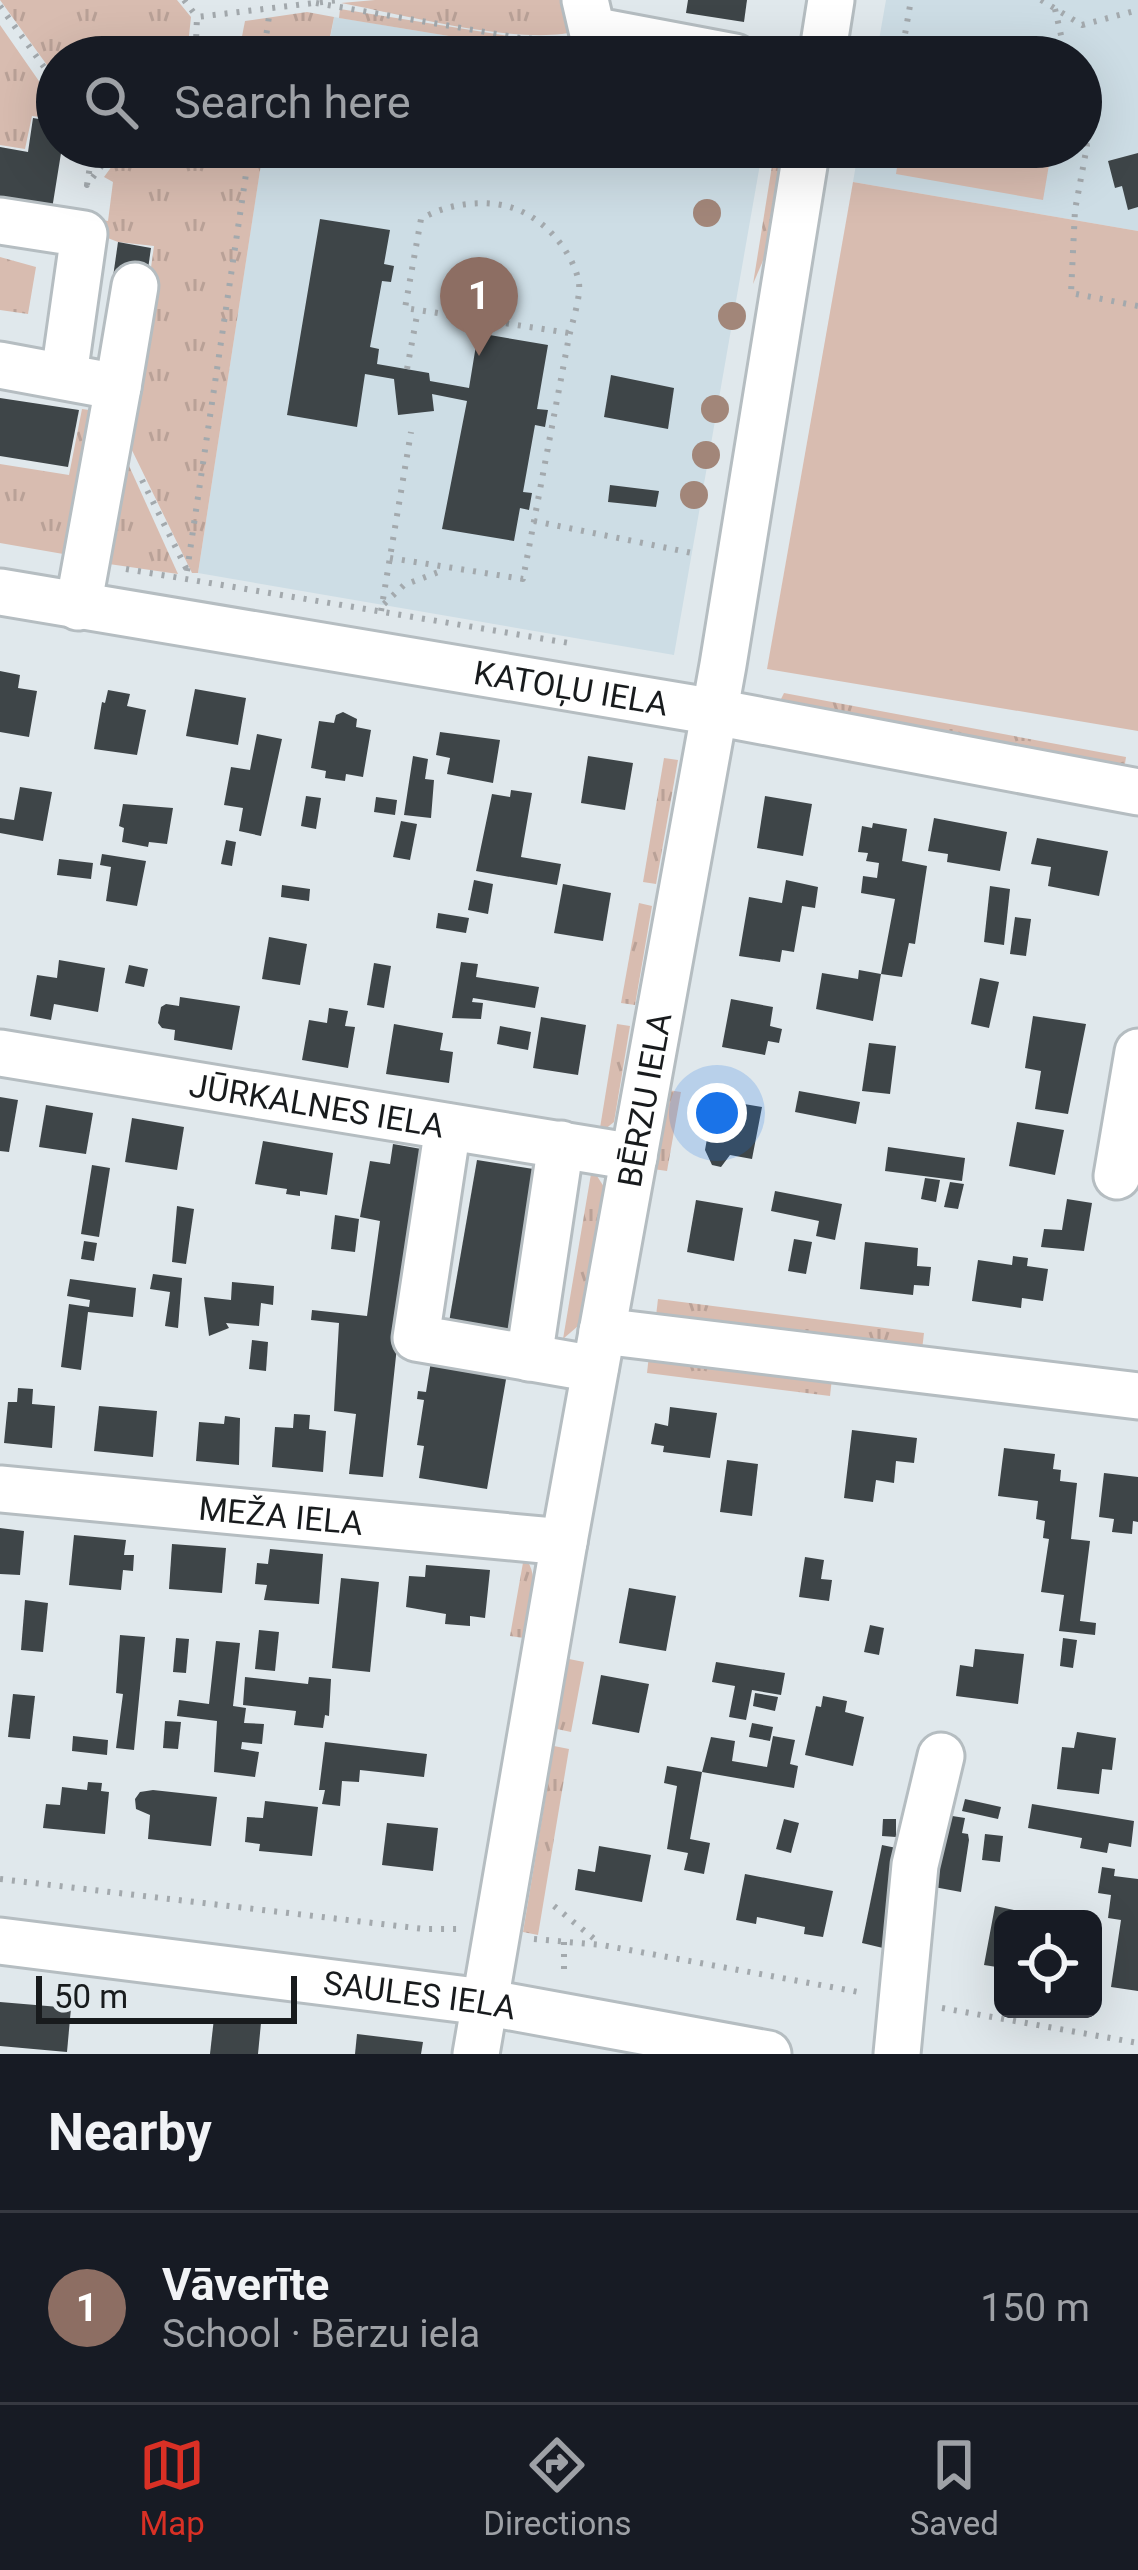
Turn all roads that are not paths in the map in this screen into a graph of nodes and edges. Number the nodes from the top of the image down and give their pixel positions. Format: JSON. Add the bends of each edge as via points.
{"nodes":[{"id":1,"x":831,"y":0,"type":"edge"},
{"id":2,"x":589,"y":15,"type":"edge"},
{"id":3,"x":662,"y":36,"type":"edge"},
{"id":4,"x":825,"y":36,"type":"edge"},
{"id":5,"x":804,"y":168,"type":"edge"},
{"id":6,"x":0,"y":221,"type":"edge"},
{"id":7,"x":134,"y":286,"type":"dead end"},
{"id":8,"x":0,"y":365,"type":"edge"},
{"id":9,"x":64,"y":375,"type":"junction"},
{"id":10,"x":118,"y":387,"type":"junction"},
{"id":11,"x":81,"y":584,"type":"junction"},
{"id":12,"x":0,"y":592,"type":"edge"},
{"id":13,"x":715,"y":712,"type":"junction"},
{"id":14,"x":1138,"y":792,"type":"edge"},
{"id":15,"x":1138,"y":1052,"type":"edge"},
{"id":16,"x":0,"y":1053,"type":"edge"},
{"id":17,"x":448,"y":1127,"type":"junction"},
{"id":18,"x":561,"y":1144,"type":"junction"},
{"id":19,"x":634,"y":1157,"type":"junction"},
{"id":20,"x":1117,"y":1176,"type":"dead end"},
{"id":21,"x":598,"y":1350,"type":"junction"},
{"id":22,"x":530,"y":1358,"type":"junction"},
{"id":23,"x":1138,"y":1396,"type":"edge"},
{"id":24,"x":0,"y":1489,"type":"edge"},
{"id":25,"x":564,"y":1543,"type":"junction"},
{"id":26,"x":941,"y":1756,"type":"dead end"},
{"id":27,"x":0,"y":1941,"type":"edge"},
{"id":28,"x":484,"y":2002,"type":"junction"},
{"id":29,"x":476,"y":2054,"type":"edge"},
{"id":30,"x":768,"y":2054,"type":"edge"},
{"id":31,"x":897,"y":2054,"type":"edge"}],
"edges":[{"from":1,"to":4,"type":"street"},
{"from":2,"to":3,"type":"street"},
{"from":5,"to":13,"type":"street","name":"BĒRZU IELA"},
{"from":6,"to":9,"type":"street","via":[[84,235]]},
{"from":7,"to":10,"type":"street"},
{"from":8,"to":9,"type":"street"},
{"from":9,"to":10,"type":"street"},
{"from":10,"to":11,"type":"street"},
{"from":11,"to":12,"type":"street","name":"KATOĻU IELA"},
{"from":11,"to":13,"type":"street","name":"KATOĻU IELA"},
{"from":13,"to":14,"type":"street","name":"KATOĻU IELA"},
{"from":13,"to":19,"type":"street","name":"BĒRZU IELA"},
{"from":15,"to":20,"type":"street"},
{"from":16,"to":17,"type":"street","name":"JŪRKALNES IELA"},
{"from":17,"to":18,"type":"street","name":"JŪRKALNES IELA"},
{"from":17,"to":22,"type":"street","via":[[416,1338]]},
{"from":18,"to":19,"type":"street","name":"JŪRKALNES IELA"},
{"from":18,"to":22,"type":"street"},
{"from":19,"to":21,"type":"street","name":"BĒRZU IELA"},
{"from":21,"to":22,"type":"street"},
{"from":21,"to":23,"type":"street"},
{"from":21,"to":25,"type":"street","name":"BĒRZU IELA"},
{"from":24,"to":25,"type":"street","name":"MEŽA IELA"},
{"from":25,"to":28,"type":"street","name":"BĒRZU IELA"},
{"from":26,"to":31,"type":"street","via":[[915,1865]]},
{"from":27,"to":28,"type":"street","name":"SAULES IELA"},
{"from":28,"to":29,"type":"street","name":"BĒRZU IELA"},
{"from":28,"to":30,"type":"street","name":"SAULES IELA"}]}
